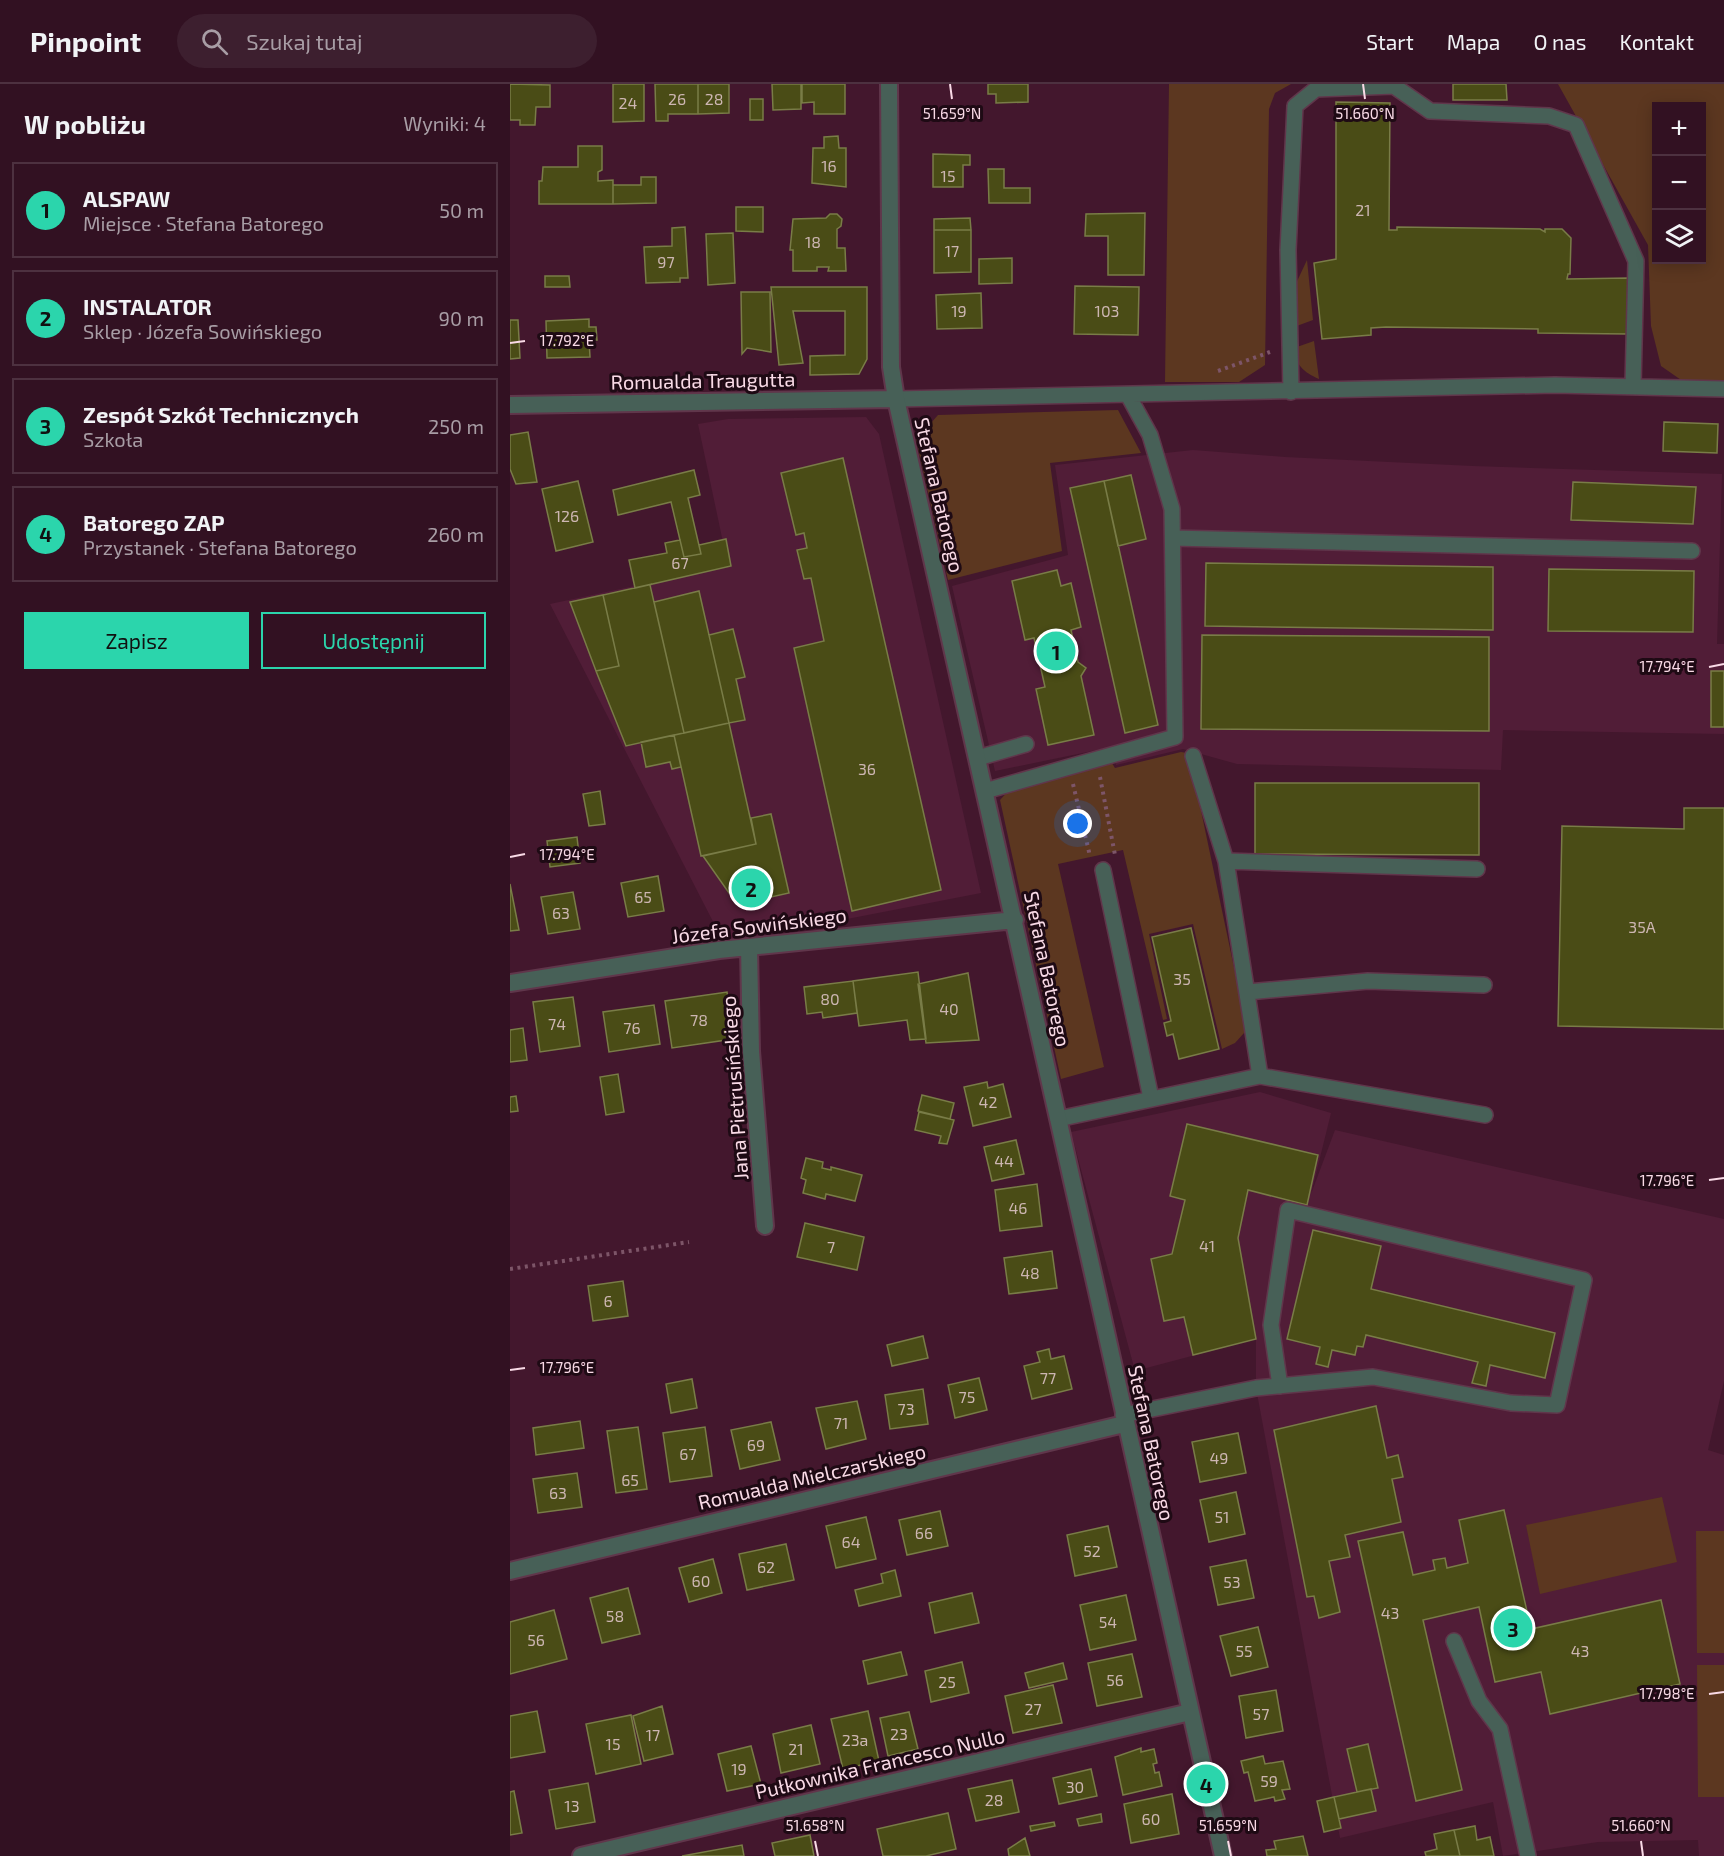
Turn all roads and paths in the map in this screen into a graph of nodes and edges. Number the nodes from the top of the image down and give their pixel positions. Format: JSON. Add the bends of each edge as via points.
{"nodes":[{"id":1,"x":889,"y":84,"type":"edge"},
{"id":2,"x":1290,"y":344,"type":"junction"},
{"id":3,"x":1217,"y":371,"type":"dead end"},
{"id":4,"x":1633,"y":386,"type":"junction"},
{"id":5,"x":1724,"y":389,"type":"edge"},
{"id":6,"x":1290,"y":392,"type":"junction"},
{"id":7,"x":1128,"y":395,"type":"junction"},
{"id":8,"x":896,"y":399,"type":"junction"},
{"id":9,"x":510,"y":405,"type":"edge"},
{"id":10,"x":1173,"y":538,"type":"junction"},
{"id":11,"x":1692,"y":551,"type":"dead end"},
{"id":12,"x":1026,"y":744,"type":"dead end"},
{"id":13,"x":1193,"y":756,"type":"dead end"},
{"id":14,"x":978,"y":758,"type":"junction"},
{"id":15,"x":1096,"y":759,"type":"junction"},
{"id":16,"x":1070,"y":766,"type":"junction"},
{"id":17,"x":985,"y":790,"type":"junction"},
{"id":18,"x":1227,"y":861,"type":"junction"},
{"id":19,"x":1104,"y":867,"type":"junction"},
{"id":20,"x":1477,"y":869,"type":"dead end"},
{"id":21,"x":1015,"y":920,"type":"junction"},
{"id":22,"x":749,"y":947,"type":"junction"},
{"id":23,"x":510,"y":983,"type":"edge"},
{"id":24,"x":1484,"y":985,"type":"dead end"},
{"id":25,"x":1248,"y":992,"type":"junction"},
{"id":26,"x":1260,"y":1076,"type":"junction"},
{"id":27,"x":1151,"y":1098,"type":"junction"},
{"id":28,"x":1485,"y":1115,"type":"dead end"},
{"id":29,"x":1058,"y":1119,"type":"junction"},
{"id":30,"x":765,"y":1226,"type":"dead end"},
{"id":31,"x":689,"y":1242,"type":"dead end"},
{"id":32,"x":510,"y":1269,"type":"edge"},
{"id":33,"x":1280,"y":1386,"type":"junction"},
{"id":34,"x":1124,"y":1420,"type":"junction"},
{"id":35,"x":510,"y":1571,"type":"edge"},
{"id":36,"x":1454,"y":1641,"type":"dead end"},
{"id":37,"x":1190,"y":1712,"type":"junction"},
{"id":38,"x":581,"y":1856,"type":"edge"},
{"id":39,"x":1223,"y":1856,"type":"edge"},
{"id":40,"x":1528,"y":1856,"type":"edge"}],
"edges":[{"from":1,"to":8,"type":"street","name":"Stefana Batorego","via":[[891,367]]},
{"from":2,"to":3,"type":"path"},
{"from":2,"to":4,"type":"lane","via":[[1288,250],[1295,106],[1316,89],[1394,86],[1430,111],[1549,116],[1576,125],[1636,261]]},
{"from":2,"to":6,"type":"lane"},
{"from":4,"to":5,"type":"lane"},
{"from":4,"to":6,"type":"lane"},
{"from":6,"to":7,"type":"lane"},
{"from":7,"to":8,"type":"lane"},
{"from":7,"to":10,"type":"lane","via":[[1150,435],[1172,509]]},
{"from":8,"to":9,"type":"street","name":"Romualda Traugutta"},
{"from":8,"to":14,"type":"street","name":"Stefana Batorego"},
{"from":10,"to":11,"type":"lane"},
{"from":10,"to":15,"type":"lane","via":[[1175,737]]},
{"from":12,"to":14,"type":"lane"},
{"from":13,"to":18,"type":"lane"},
{"from":14,"to":17,"type":"street","name":"Stefana Batorego"},
{"from":15,"to":16,"type":"lane"},
{"from":15,"to":19,"type":"path"},
{"from":16,"to":17,"type":"lane"},
{"from":16,"to":19,"type":"path"},
{"from":17,"to":21,"type":"street","name":"Stefana Batorego"},
{"from":18,"to":20,"type":"lane"},
{"from":18,"to":25,"type":"lane"},
{"from":19,"to":27,"type":"lane"},
{"from":21,"to":22,"type":"street","name":"Józefa Sowińskiego"},
{"from":21,"to":29,"type":"street","name":"Stefana Batorego"},
{"from":22,"to":23,"type":"street","name":"Józefa Sowińskiego"},
{"from":22,"to":30,"type":"street","name":"Jana Pietrusińskiego","via":[[751,1051]]},
{"from":24,"to":25,"type":"lane","via":[[1368,981]]},
{"from":25,"to":26,"type":"lane"},
{"from":26,"to":27,"type":"lane"},
{"from":26,"to":28,"type":"lane"},
{"from":27,"to":29,"type":"lane"},
{"from":29,"to":34,"type":"street","name":"Stefana Batorego"},
{"from":31,"to":32,"type":"path"},
{"from":33,"to":33,"type":"lane","via":[[1373,1377],[1511,1403],[1557,1405],[1584,1280],[1288,1210],[1271,1325]]},
{"from":33,"to":34,"type":"lane","via":[[1256,1388]]},
{"from":34,"to":35,"type":"street","name":"Romualda Mielczarskiego"},
{"from":34,"to":37,"type":"street","name":"Stefana Batorego"},
{"from":36,"to":40,"type":"lane","via":[[1479,1701],[1500,1729]]},
{"from":37,"to":38,"type":"street","name":"Pułkownika Francesco Nullo"},
{"from":37,"to":39,"type":"street","name":"Stefana Batorego"}]}
